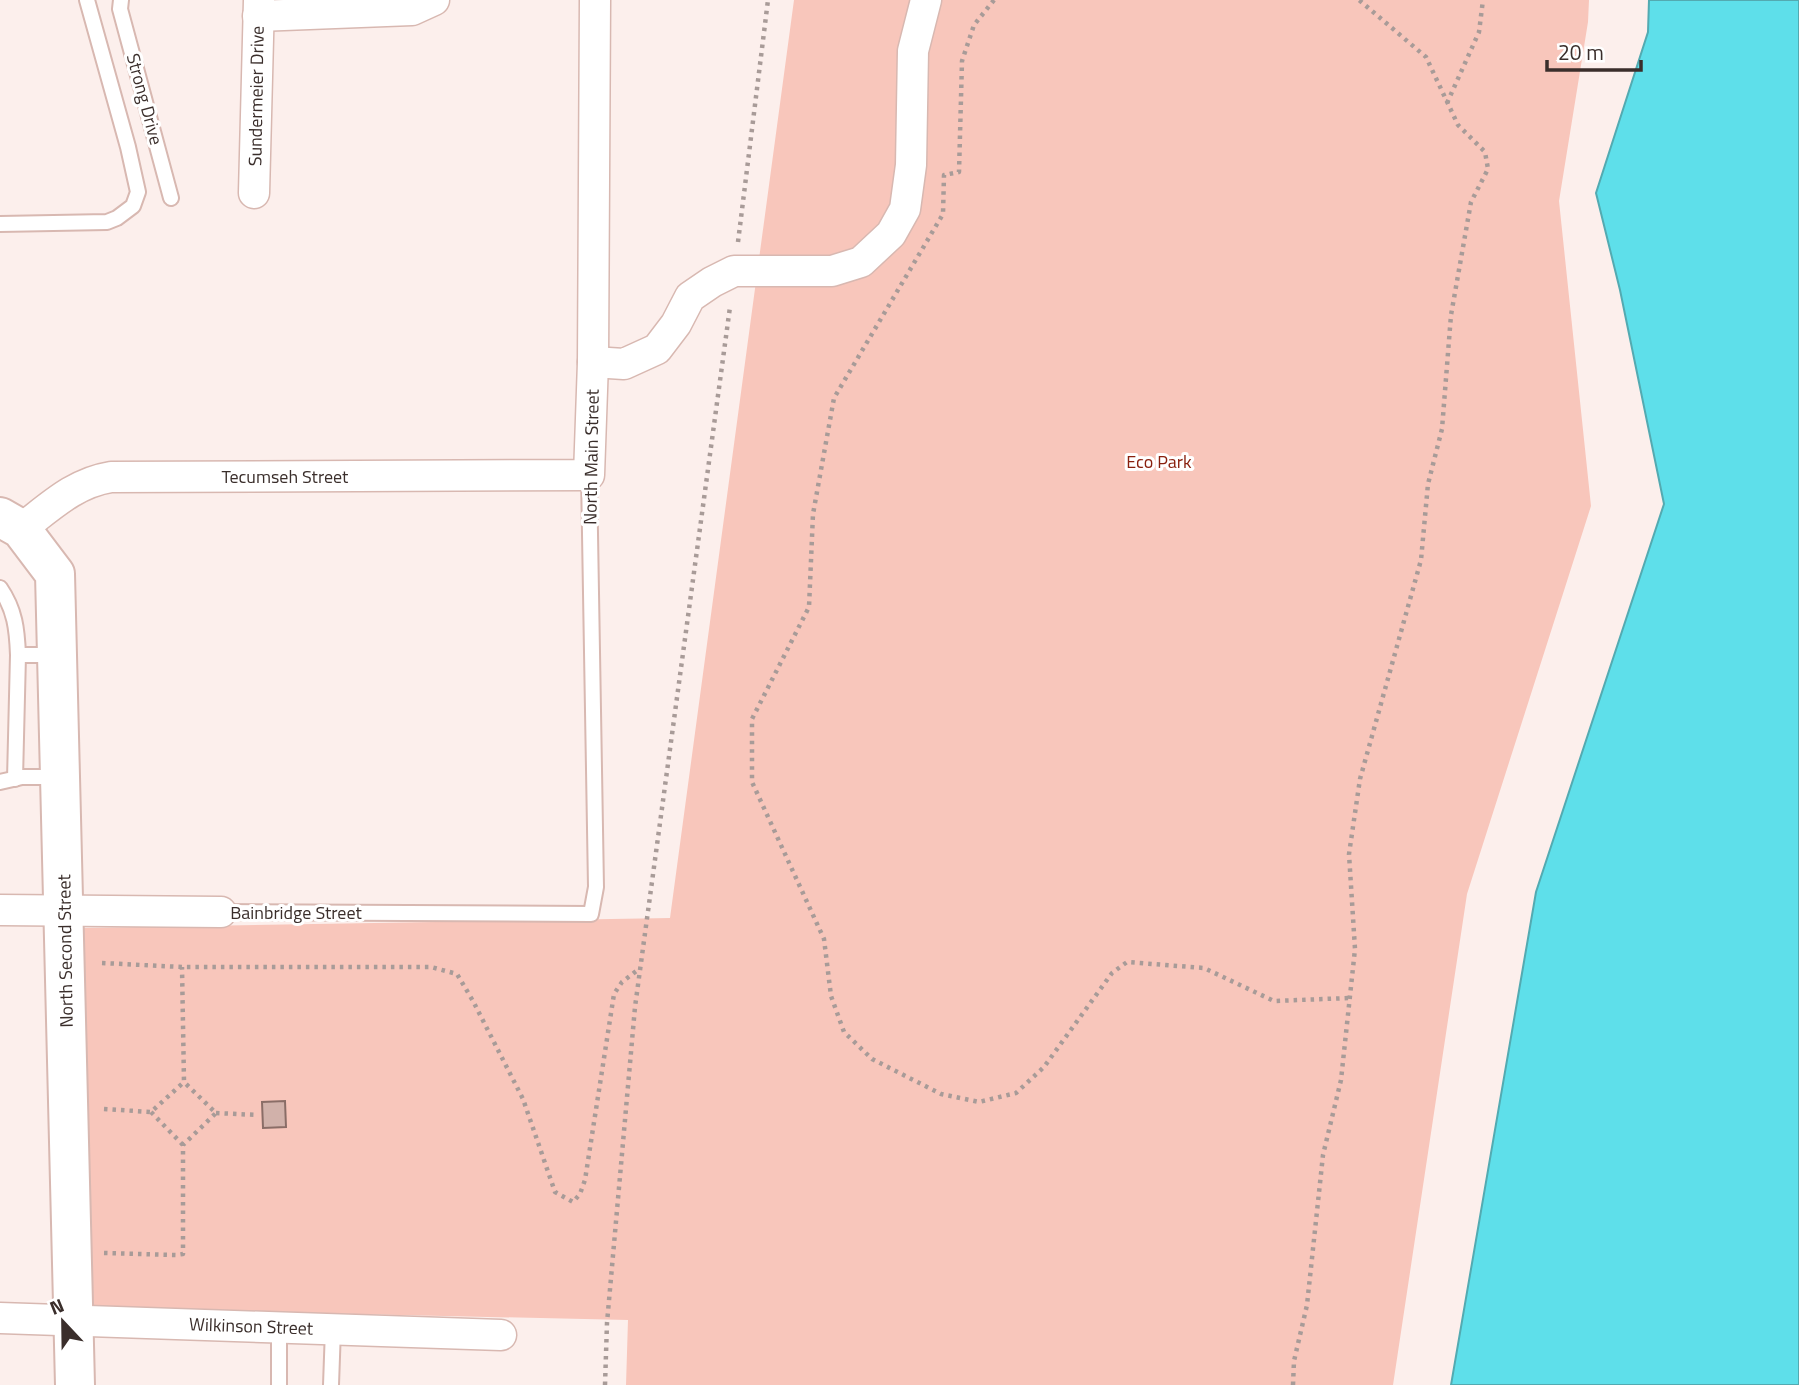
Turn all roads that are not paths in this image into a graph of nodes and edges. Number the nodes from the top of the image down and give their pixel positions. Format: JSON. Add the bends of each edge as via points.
{"nodes":[{"id":1,"x":87,"y":0,"type":"edge"},
{"id":2,"x":121,"y":0,"type":"edge"},
{"id":3,"x":434,"y":0,"type":"edge"},
{"id":4,"x":595,"y":0,"type":"edge"},
{"id":5,"x":926,"y":0,"type":"edge"},
{"id":6,"x":258,"y":8,"type":"edge"},
{"id":7,"x":254,"y":193,"type":"dead end"},
{"id":8,"x":171,"y":198,"type":"dead end"},
{"id":9,"x":0,"y":224,"type":"edge"},
{"id":10,"x":593,"y":362,"type":"junction"},
{"id":11,"x":589,"y":475,"type":"junction"},
{"id":12,"x":11,"y":523,"type":"edge"},
{"id":13,"x":0,"y":588,"type":"edge"},
{"id":14,"x":18,"y":655,"type":"junction"},
{"id":15,"x":57,"y":655,"type":"junction"},
{"id":16,"x":61,"y":777,"type":"junction"},
{"id":17,"x":15,"y":779,"type":"junction"},
{"id":18,"x":0,"y":782,"type":"edge"},
{"id":19,"x":0,"y":911,"type":"edge"},
{"id":20,"x":64,"y":912,"type":"junction"},
{"id":21,"x":221,"y":912,"type":"joint"},
{"id":22,"x":591,"y":914,"type":"joint"},
{"id":23,"x":0,"y":1318,"type":"edge"},
{"id":24,"x":73,"y":1320,"type":"junction"},
{"id":25,"x":279,"y":1326,"type":"junction"},
{"id":26,"x":333,"y":1329,"type":"junction"},
{"id":27,"x":501,"y":1335,"type":"dead end"},
{"id":28,"x":75,"y":1385,"type":"edge"},
{"id":29,"x":279,"y":1385,"type":"edge"},
{"id":30,"x":331,"y":1385,"type":"edge"}],
"edges":[{"from":1,"to":9,"type":"lane","via":[[128,147],[138,192],[134,206],[107,222]]},
{"from":2,"to":8,"type":"lane","name":"Strong Drive"},
{"from":3,"to":6,"type":"street","via":[[412,10]]},
{"from":4,"to":10,"type":"street","name":"North Main Street"},
{"from":5,"to":10,"type":"street","via":[[913,51],[911,165],[905,209],[891,234],[861,262],[832,271],[734,271],[690,298],[657,349],[624,364]]},
{"from":6,"to":7,"type":"street","name":"Sundermeier Drive"},
{"from":10,"to":11,"type":"street","name":"North Main Street"},
{"from":11,"to":12,"type":"street","name":"Tecumseh Street","via":[[111,477],[90,480]]},
{"from":11,"to":22,"type":"lane","name":"North Main Street","via":[[596,887]]},
{"from":12,"to":15,"type":"main road","name":"North Second Street","via":[[55,573]]},
{"from":13,"to":14,"type":"lane","via":[[17,626]]},
{"from":14,"to":15,"type":"lane"},
{"from":14,"to":17,"type":"lane"},
{"from":15,"to":16,"type":"main road","name":"North Second Street"},
{"from":16,"to":17,"type":"lane"},
{"from":16,"to":20,"type":"main road","name":"North Second Street"},
{"from":17,"to":18,"type":"lane"},
{"from":19,"to":20,"type":"street","name":"Bainbridge Street"},
{"from":20,"to":21,"type":"street","name":"Bainbridge Street"},
{"from":20,"to":24,"type":"main road","name":"North Second Street"},
{"from":21,"to":22,"type":"lane","name":"Bainbridge Street"},
{"from":23,"to":24,"type":"street","name":"Wilkinson Street"},
{"from":24,"to":25,"type":"street","name":"Wilkinson Street"},
{"from":24,"to":28,"type":"main road","name":"North Second Street"},
{"from":25,"to":26,"type":"street","name":"Wilkinson Street"},
{"from":25,"to":29,"type":"lane"},
{"from":26,"to":27,"type":"street","name":"Wilkinson Street"},
{"from":26,"to":30,"type":"lane"}]}
